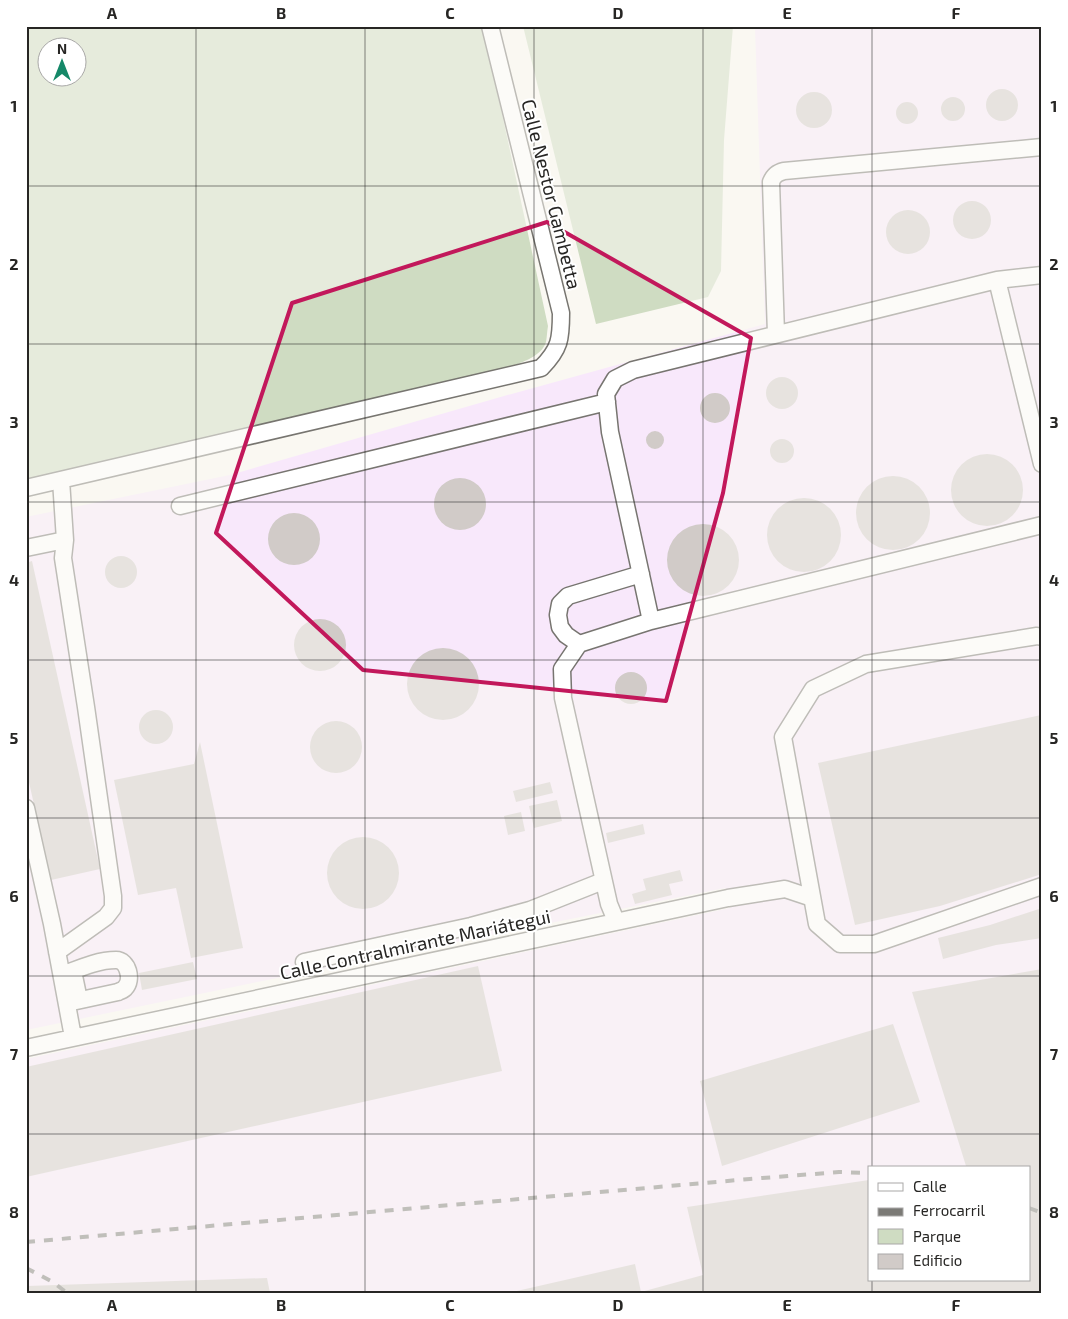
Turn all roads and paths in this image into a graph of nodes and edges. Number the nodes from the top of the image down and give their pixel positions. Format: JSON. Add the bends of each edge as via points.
{"nodes":[{"id":1,"x":490,"y":26,"type":"edge"},
{"id":2,"x":1042,"y":147,"type":"edge"},
{"id":3,"x":1042,"y":275,"type":"edge"},
{"id":4,"x":997,"y":280,"type":"junction"},
{"id":5,"x":776,"y":334,"type":"junction"},
{"id":6,"x":607,"y":402,"type":"junction"},
{"id":7,"x":1042,"y":464,"type":"edge"},
{"id":8,"x":61,"y":480,"type":"junction"},
{"id":9,"x":26,"y":488,"type":"edge"},
{"id":10,"x":180,"y":506,"type":"dead end"},
{"id":11,"x":1042,"y":526,"type":"edge"},
{"id":12,"x":65,"y":540,"type":"junction"},
{"id":13,"x":26,"y":548,"type":"edge"},
{"id":14,"x":641,"y":574,"type":"junction"},
{"id":15,"x":651,"y":621,"type":"junction"},
{"id":16,"x":1042,"y":637,"type":"edge"},
{"id":17,"x":579,"y":644,"type":"junction"},
{"id":18,"x":26,"y":808,"type":"edge"},
{"id":19,"x":603,"y":881,"type":"junction"},
{"id":20,"x":1042,"y":886,"type":"edge"},
{"id":21,"x":812,"y":898,"type":"junction"},
{"id":22,"x":616,"y":921,"type":"junction"},
{"id":23,"x":57,"y":952,"type":"junction"},
{"id":24,"x":304,"y":962,"type":"dead end"},
{"id":25,"x":67,"y":973,"type":"junction"},
{"id":26,"x":73,"y":1002,"type":"junction"},
{"id":27,"x":73,"y":1037,"type":"junction"},
{"id":28,"x":26,"y":1048,"type":"edge"}],
"edges":[{"from":1,"to":8,"type":"street","name":"Calle Nestor Gambetta","via":[[561,314],[559,345],[541,368]]},
{"from":2,"to":5,"type":"street","via":[[784,170],[773,176]]},
{"from":3,"to":4,"type":"street"},
{"from":4,"to":5,"type":"street"},
{"from":4,"to":7,"type":"street"},
{"from":5,"to":6,"type":"street","via":[[633,370],[615,379],[606,394]]},
{"from":6,"to":10,"type":"street"},
{"from":6,"to":14,"type":"street","via":[[610,432]]},
{"from":8,"to":9,"type":"street"},
{"from":8,"to":12,"type":"street"},
{"from":11,"to":15,"type":"street"},
{"from":12,"to":13,"type":"street"},
{"from":12,"to":23,"type":"street","via":[[63,558],[113,908],[106,917]]},
{"from":14,"to":15,"type":"street"},
{"from":14,"to":17,"type":"street","via":[[568,596],[560,604],[560,627],[566,636]]},
{"from":15,"to":17,"type":"street"},
{"from":16,"to":21,"type":"street","via":[[866,664],[813,688],[783,737]]},
{"from":17,"to":19,"type":"street","via":[[562,669],[564,698]]},
{"from":18,"to":23,"type":"street"},
{"from":19,"to":22,"type":"street"},
{"from":19,"to":24,"type":"street","via":[[530,910],[479,924]]},
{"from":20,"to":21,"type":"street","via":[[874,944],[840,944],[817,924]]},
{"from":21,"to":22,"type":"street","name":"Calle Contralmirante Mariátegui","via":[[785,889]]},
{"from":22,"to":27,"type":"street","name":"Calle Contralmirante Mariátegui"},
{"from":23,"to":25,"type":"street"},
{"from":25,"to":26,"type":"street"},
{"from":25,"to":26,"type":"street","via":[[116,960],[122,962],[128,975],[125,989]]},
{"from":26,"to":27,"type":"street"},
{"from":27,"to":28,"type":"street","name":"Calle Contralmirante Mariátegui"}]}
